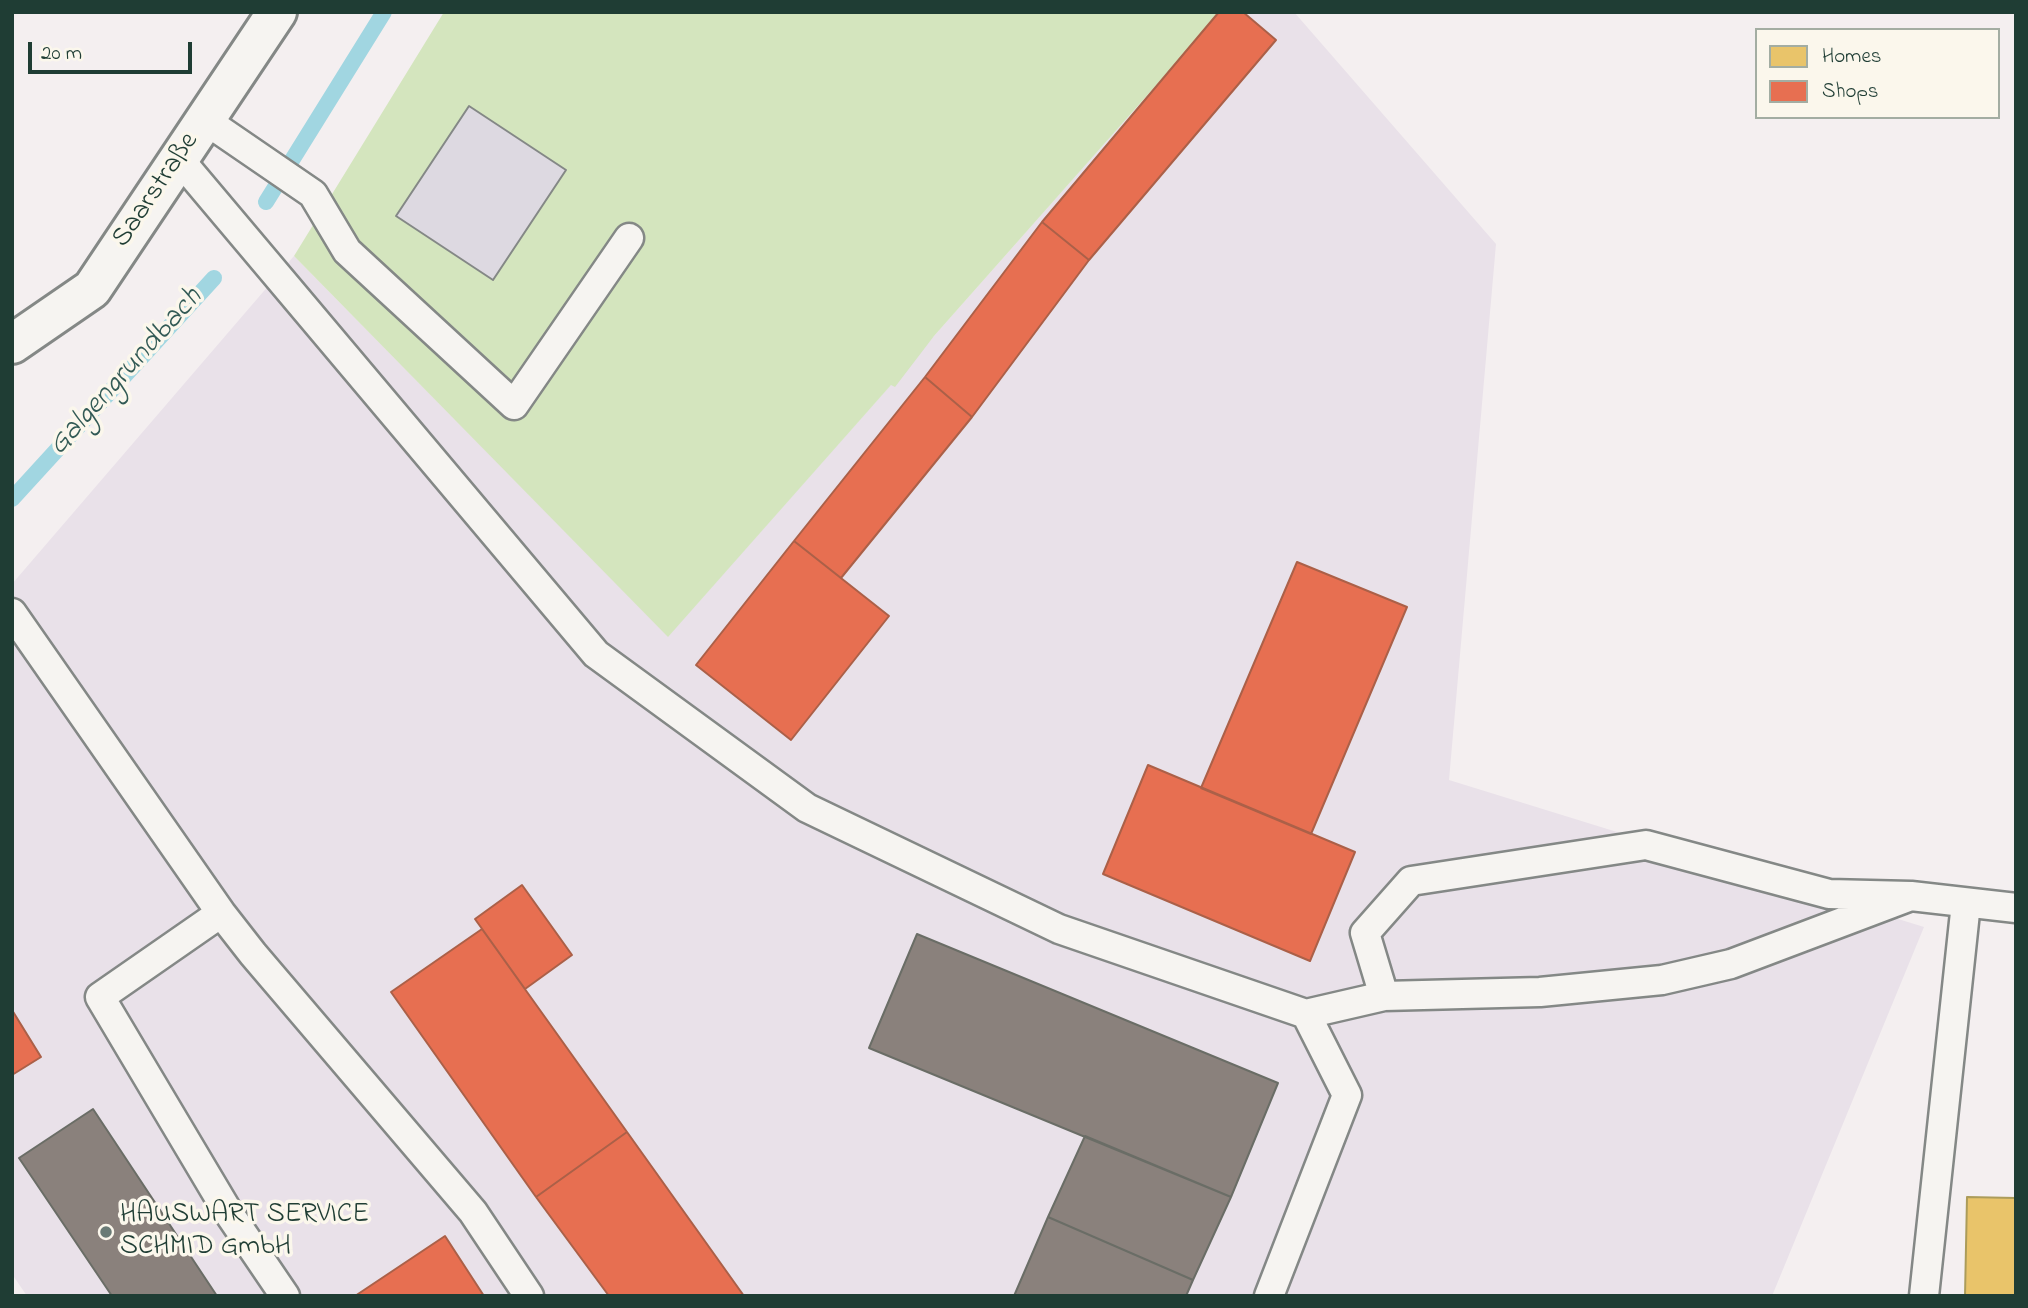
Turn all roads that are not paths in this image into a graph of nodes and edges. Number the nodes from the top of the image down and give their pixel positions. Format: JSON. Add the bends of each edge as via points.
{"nodes":[{"id":1,"x":277,"y":12,"type":"edge"},
{"id":2,"x":205,"y":120,"type":"junction"},
{"id":3,"x":179,"y":159,"type":"junction"},
{"id":4,"x":629,"y":238,"type":"dead end"},
{"id":5,"x":12,"y":344,"type":"edge"},
{"id":6,"x":12,"y":613,"type":"edge"},
{"id":7,"x":1911,"y":896,"type":"junction"},
{"id":8,"x":1966,"y":903,"type":"junction"},
{"id":9,"x":2016,"y":908,"type":"edge"},
{"id":10,"x":221,"y":913,"type":"junction"},
{"id":11,"x":1384,"y":996,"type":"junction"},
{"id":12,"x":1306,"y":1014,"type":"junction"},
{"id":13,"x":285,"y":1296,"type":"edge"},
{"id":14,"x":529,"y":1296,"type":"edge"},
{"id":15,"x":1269,"y":1296,"type":"edge"},
{"id":16,"x":1924,"y":1296,"type":"edge"}],
"edges":[{"from":1,"to":2,"type":"street","name":"Saarstraße"},
{"from":2,"to":3,"type":"street","name":"Saarstraße"},
{"from":2,"to":4,"type":"lane","via":[[313,194],[347,251],[513,405]]},
{"from":3,"to":5,"type":"street","name":"Saarstraße","via":[[92,289]]},
{"from":3,"to":12,"type":"lane","via":[[596,654],[807,808],[1059,929]]},
{"from":6,"to":10,"type":"lane"},
{"from":7,"to":8,"type":"lane"},
{"from":7,"to":11,"type":"lane","via":[[1731,964],[1662,980],[1540,992]]},
{"from":7,"to":11,"type":"lane","via":[[1829,894],[1646,845],[1411,881],[1365,933]]},
{"from":8,"to":9,"type":"lane"},
{"from":8,"to":16,"type":"lane"},
{"from":10,"to":13,"type":"lane","via":[[100,997],[228,1212]]},
{"from":10,"to":14,"type":"lane","via":[[473,1212]]},
{"from":11,"to":12,"type":"lane"},
{"from":12,"to":15,"type":"lane","via":[[1347,1095]]}]}
